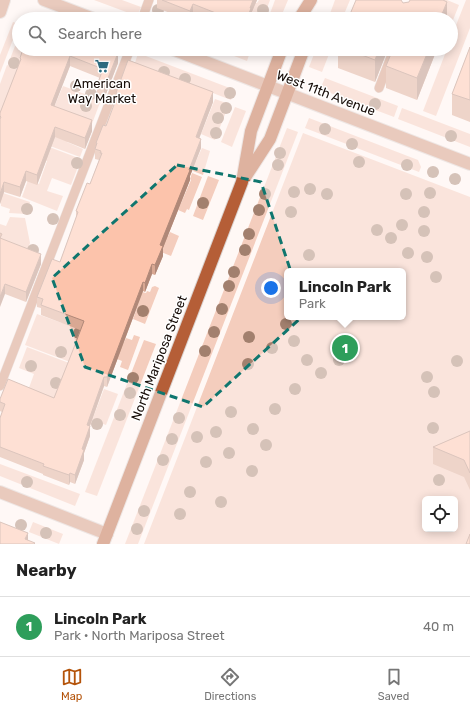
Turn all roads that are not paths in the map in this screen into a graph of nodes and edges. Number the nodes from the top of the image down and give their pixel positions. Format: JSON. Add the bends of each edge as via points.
{"nodes":[{"id":1,"x":4,"y":0,"type":"edge"},
{"id":2,"x":44,"y":0,"type":"edge"},
{"id":3,"x":149,"y":0,"type":"edge"},
{"id":4,"x":313,"y":0,"type":"edge"},
{"id":5,"x":0,"y":12,"type":"edge"},
{"id":6,"x":76,"y":12,"type":"edge"},
{"id":7,"x":145,"y":12,"type":"edge"},
{"id":8,"x":304,"y":12,"type":"edge"},
{"id":9,"x":311,"y":12,"type":"edge"},
{"id":10,"x":127,"y":56,"type":"edge"},
{"id":11,"x":190,"y":56,"type":"edge"},
{"id":12,"x":279,"y":56,"type":"edge"},
{"id":13,"x":301,"y":56,"type":"edge"},
{"id":14,"x":391,"y":56,"type":"edge"},
{"id":15,"x":268,"y":86,"type":"junction"},
{"id":16,"x":379,"y":88,"type":"dead end"},
{"id":17,"x":287,"y":94,"type":"junction"},
{"id":18,"x":470,"y":164,"type":"edge"},
{"id":19,"x":242,"y":182,"type":"junction"},
{"id":20,"x":0,"y":386,"type":"edge"},
{"id":21,"x":0,"y":492,"type":"edge"},
{"id":22,"x":105,"y":539,"type":"edge"}],
"edges":[{"from":1,"to":5,"type":"street"},
{"from":2,"to":6,"type":"street"},
{"from":3,"to":7,"type":"lane"},
{"from":4,"to":8,"type":"street"},
{"from":4,"to":9,"type":"street"},
{"from":10,"to":20,"type":"lane"},
{"from":11,"to":15,"type":"street","name":"West 11th Avenue"},
{"from":12,"to":15,"type":"street","name":"North Mariposa Street"},
{"from":13,"to":17,"type":"street","name":"North Mariposa Street"},
{"from":14,"to":16,"type":"lane"},
{"from":15,"to":17,"type":"street","name":"West 11th Avenue"},
{"from":15,"to":19,"type":"street","name":"North Mariposa Street","via":[[251,131]]},
{"from":17,"to":18,"type":"street","name":"West 11th Avenue"},
{"from":17,"to":19,"type":"street","name":"North Mariposa Street","via":[[270,139]]},
{"from":19,"to":22,"type":"street","name":"North Mariposa Street"},
{"from":21,"to":22,"type":"street"}]}
